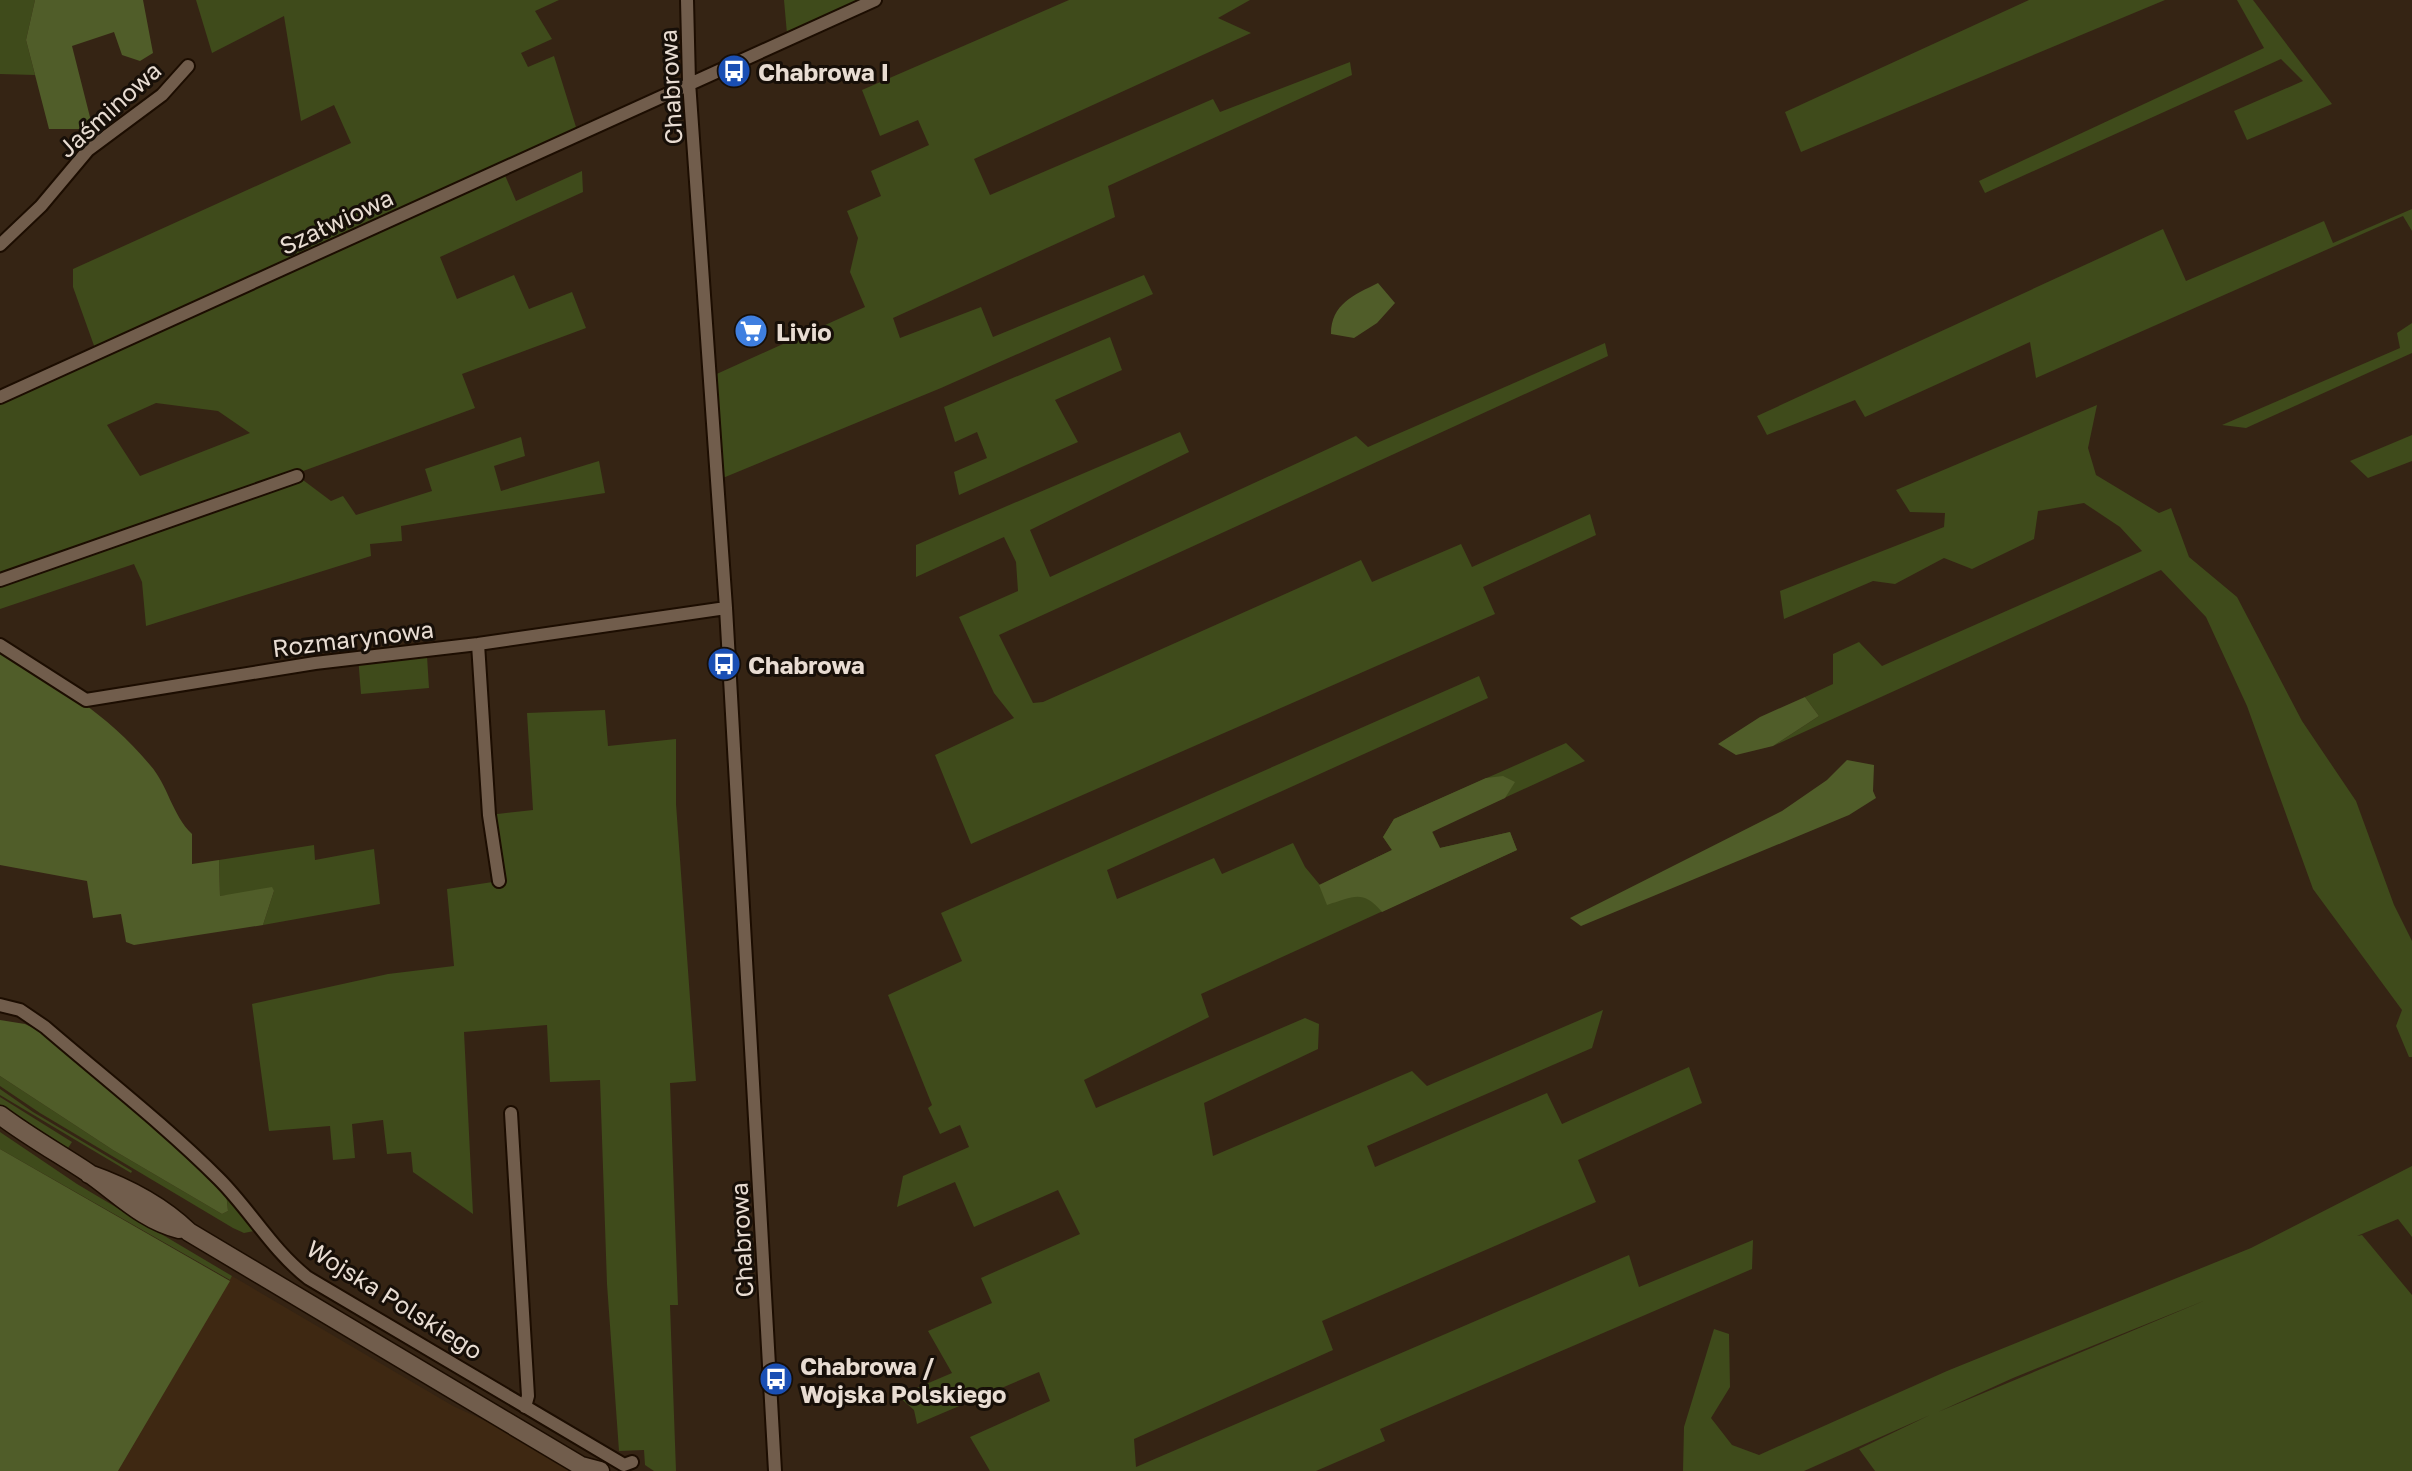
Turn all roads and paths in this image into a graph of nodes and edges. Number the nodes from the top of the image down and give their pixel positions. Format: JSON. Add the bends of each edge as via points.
{"nodes":[{"id":1,"x":687,"y":0,"type":"edge"},
{"id":2,"x":875,"y":0,"type":"edge"},
{"id":3,"x":188,"y":66,"type":"dead end"},
{"id":4,"x":688,"y":82,"type":"junction"},
{"id":5,"x":0,"y":245,"type":"edge"},
{"id":6,"x":0,"y":397,"type":"edge"},
{"id":7,"x":298,"y":476,"type":"dead end"},
{"id":8,"x":0,"y":580,"type":"edge"},
{"id":9,"x":726,"y":608,"type":"junction"},
{"id":10,"x":478,"y":644,"type":"junction"},
{"id":11,"x":0,"y":645,"type":"edge"},
{"id":12,"x":499,"y":881,"type":"dead end"},
{"id":13,"x":0,"y":1005,"type":"edge"},
{"id":14,"x":511,"y":1113,"type":"dead end"},
{"id":15,"x":0,"y":1115,"type":"edge"},
{"id":16,"x":525,"y":1408,"type":"junction"},
{"id":17,"x":632,"y":1462,"type":"dead end"},
{"id":18,"x":599,"y":1471,"type":"edge"},
{"id":19,"x":775,"y":1471,"type":"edge"}],
"edges":[{"from":1,"to":4,"type":"street","name":"Chabrowa"},
{"from":2,"to":4,"type":"street","name":"Szałwiowa"},
{"from":3,"to":5,"type":"street","name":"Jaśminowa","via":[[162,95],[88,150],[41,206]]},
{"from":4,"to":6,"type":"street","name":"Szałwiowa"},
{"from":4,"to":9,"type":"street","name":"Chabrowa"},
{"from":7,"to":8,"type":"street"},
{"from":9,"to":10,"type":"street","name":"Rozmarynowa"},
{"from":9,"to":19,"type":"street","name":"Chabrowa"},
{"from":10,"to":11,"type":"street","name":"Rozmarynowa","via":[[336,659],[86,700]]},
{"from":10,"to":12,"type":"street","via":[[489,815]]},
{"from":13,"to":16,"type":"street","name":"Wojska Polskiego","via":[[20,1010],[45,1027],[210,1170],[271,1244],[308,1278]]},
{"from":14,"to":16,"type":"street","via":[[528,1396]]},
{"from":15,"to":18,"type":"main road","name":"Wojska Polskiego","via":[[89,1174],[129,1190],[189,1232],[581,1466]]},
{"from":16,"to":17,"type":"street","name":"Wojska Polskiego","via":[[625,1465]]}]}
